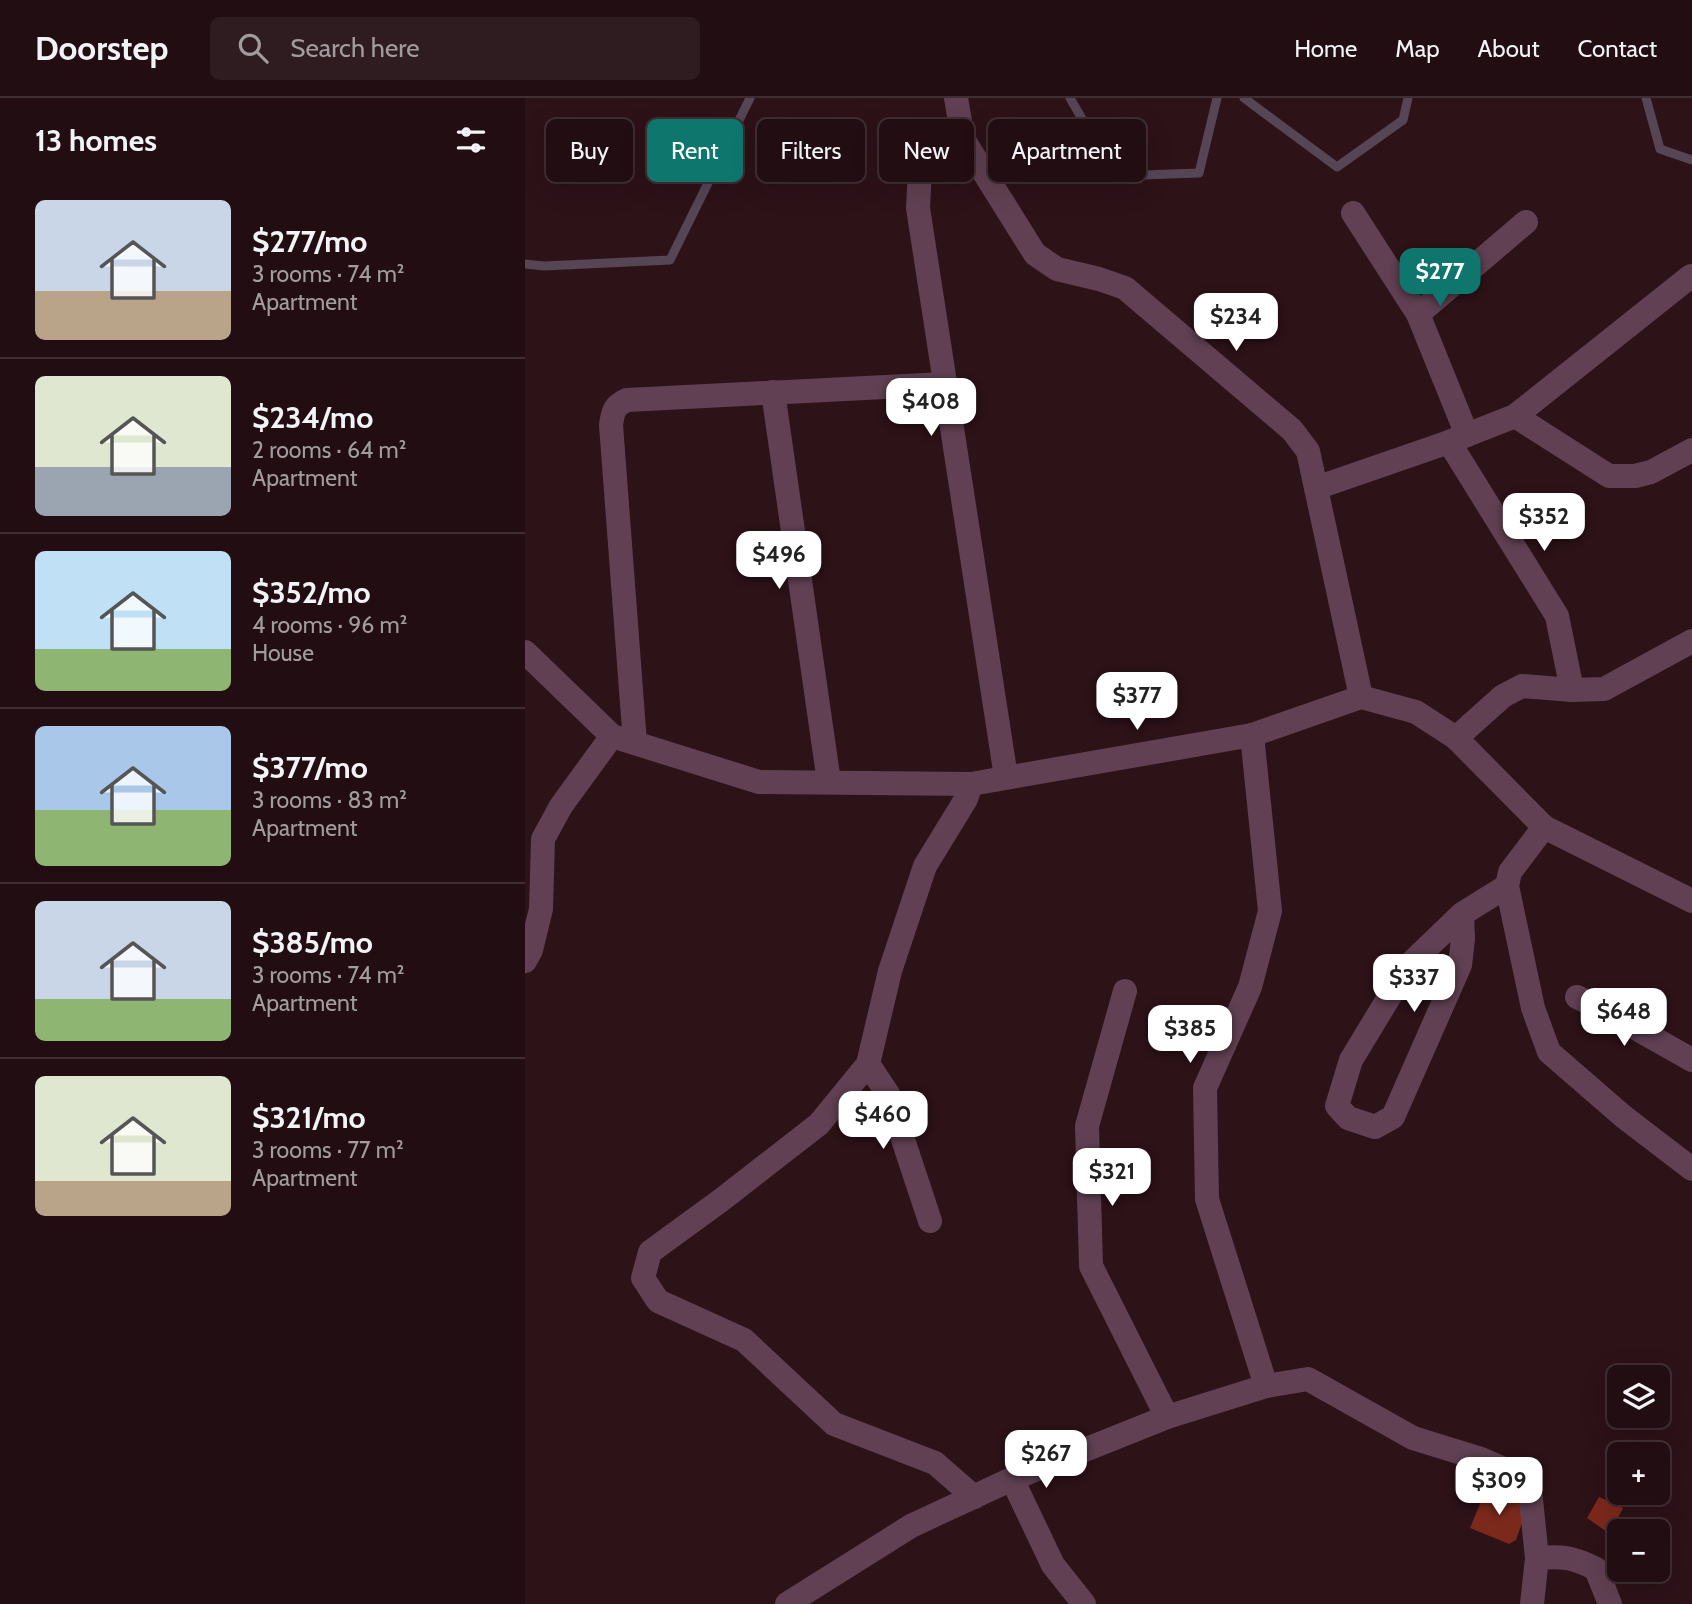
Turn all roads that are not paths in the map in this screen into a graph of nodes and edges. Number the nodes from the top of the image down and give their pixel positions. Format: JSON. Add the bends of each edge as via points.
{"nodes":[{"id":1,"x":956,"y":98,"type":"edge"},
{"id":2,"x":960,"y":119,"type":"edge"},
{"id":3,"x":974,"y":157,"type":"edge"},
{"id":4,"x":920,"y":182,"type":"edge"},
{"id":5,"x":1353,"y":213,"type":"dead end"},
{"id":6,"x":1526,"y":222,"type":"dead end"},
{"id":7,"x":1691,"y":276,"type":"edge"},
{"id":8,"x":1418,"y":314,"type":"junction"},
{"id":9,"x":945,"y":384,"type":"junction"},
{"id":10,"x":773,"y":393,"type":"junction"},
{"id":11,"x":1515,"y":416,"type":"junction"},
{"id":12,"x":1458,"y":439,"type":"junction"},
{"id":13,"x":1692,"y":450,"type":"edge"},
{"id":14,"x":1316,"y":488,"type":"junction"},
{"id":15,"x":1692,"y":641,"type":"edge"},
{"id":16,"x":525,"y":652,"type":"edge"},
{"id":17,"x":1572,"y":690,"type":"junction"},
{"id":18,"x":1361,"y":697,"type":"junction"},
{"id":19,"x":1252,"y":735,"type":"junction"},
{"id":20,"x":1456,"y":738,"type":"junction"},
{"id":21,"x":623,"y":739,"type":"junction"},
{"id":22,"x":1006,"y":777,"type":"junction"},
{"id":23,"x":829,"y":782,"type":"junction"},
{"id":24,"x":971,"y":784,"type":"junction"},
{"id":25,"x":1543,"y":827,"type":"junction"},
{"id":26,"x":1507,"y":886,"type":"junction"},
{"id":27,"x":1692,"y":901,"type":"edge"},
{"id":28,"x":1462,"y":914,"type":"junction"},
{"id":29,"x":525,"y":961,"type":"edge"},
{"id":30,"x":1125,"y":991,"type":"dead end"},
{"id":31,"x":1577,"y":997,"type":"dead end"},
{"id":32,"x":1692,"y":1060,"type":"edge"},
{"id":33,"x":868,"y":1064,"type":"junction"},
{"id":34,"x":1692,"y":1169,"type":"edge"},
{"id":35,"x":930,"y":1221,"type":"dead end"},
{"id":36,"x":1266,"y":1386,"type":"junction"},
{"id":37,"x":1167,"y":1417,"type":"junction"},
{"id":38,"x":1012,"y":1479,"type":"junction"},
{"id":39,"x":974,"y":1497,"type":"junction"},
{"id":40,"x":1537,"y":1558,"type":"junction"},
{"id":41,"x":787,"y":1604,"type":"edge"},
{"id":42,"x":1084,"y":1604,"type":"edge"},
{"id":43,"x":1532,"y":1604,"type":"edge"},
{"id":44,"x":1611,"y":1604,"type":"edge"}],
"edges":[{"from":1,"to":2,"type":"street"},
{"from":3,"to":14,"type":"street","via":[[1035,254],[1058,269],[1125,288],[1292,430],[1308,451]]},
{"from":4,"to":9,"type":"street","via":[[918,208]]},
{"from":5,"to":8,"type":"street"},
{"from":6,"to":8,"type":"street"},
{"from":7,"to":11,"type":"street"},
{"from":8,"to":12,"type":"street"},
{"from":9,"to":10,"type":"street"},
{"from":9,"to":22,"type":"street"},
{"from":10,"to":21,"type":"street","via":[[627,400],[617,404],[613,413]]},
{"from":10,"to":23,"type":"street"},
{"from":11,"to":12,"type":"street"},
{"from":11,"to":13,"type":"street","via":[[1609,476],[1651,472]]},
{"from":12,"to":14,"type":"street"},
{"from":12,"to":17,"type":"street","via":[[1557,616]]},
{"from":14,"to":18,"type":"street"},
{"from":15,"to":17,"type":"street","via":[[1604,689]]},
{"from":16,"to":21,"type":"street"},
{"from":17,"to":20,"type":"street","via":[[1522,686],[1503,696]]},
{"from":18,"to":19,"type":"street"},
{"from":18,"to":20,"type":"street","via":[[1416,712]]},
{"from":19,"to":22,"type":"street"},
{"from":19,"to":36,"type":"street","via":[[1270,911],[1250,988],[1205,1088],[1207,1199]]},
{"from":20,"to":25,"type":"street"},
{"from":21,"to":23,"type":"street","via":[[759,782]]},
{"from":21,"to":29,"type":"street","via":[[561,806],[543,839],[541,909]]},
{"from":22,"to":24,"type":"street"},
{"from":23,"to":24,"type":"street"},
{"from":24,"to":33,"type":"street","via":[[925,866],[890,971]]},
{"from":25,"to":26,"type":"street","via":[[1510,872]]},
{"from":25,"to":27,"type":"street"},
{"from":26,"to":28,"type":"street"},
{"from":26,"to":34,"type":"street","via":[[1533,1009],[1549,1052],[1624,1118]]},
{"from":28,"to":28,"type":"street","via":[[1460,965],[1393,1118],[1375,1127],[1348,1118],[1337,1106],[1351,1060],[1408,966]]},
{"from":30,"to":37,"type":"street","via":[[1087,1126],[1091,1266]]},
{"from":31,"to":32,"type":"street"},
{"from":33,"to":35,"type":"street","via":[[888,1094]]},
{"from":33,"to":39,"type":"street","via":[[819,1125],[650,1252],[643,1278],[657,1301],[744,1340],[834,1424],[935,1463]]},
{"from":36,"to":37,"type":"street"},
{"from":36,"to":40,"type":"street","via":[[1308,1379],[1413,1438],[1529,1480]]},
{"from":37,"to":38,"type":"street"},
{"from":38,"to":39,"type":"street"},
{"from":38,"to":42,"type":"street","via":[[1053,1565]]},
{"from":39,"to":41,"type":"street","via":[[911,1526]]},
{"from":40,"to":43,"type":"street"},
{"from":40,"to":44,"type":"street","via":[[1563,1556],[1596,1569]]}]}
